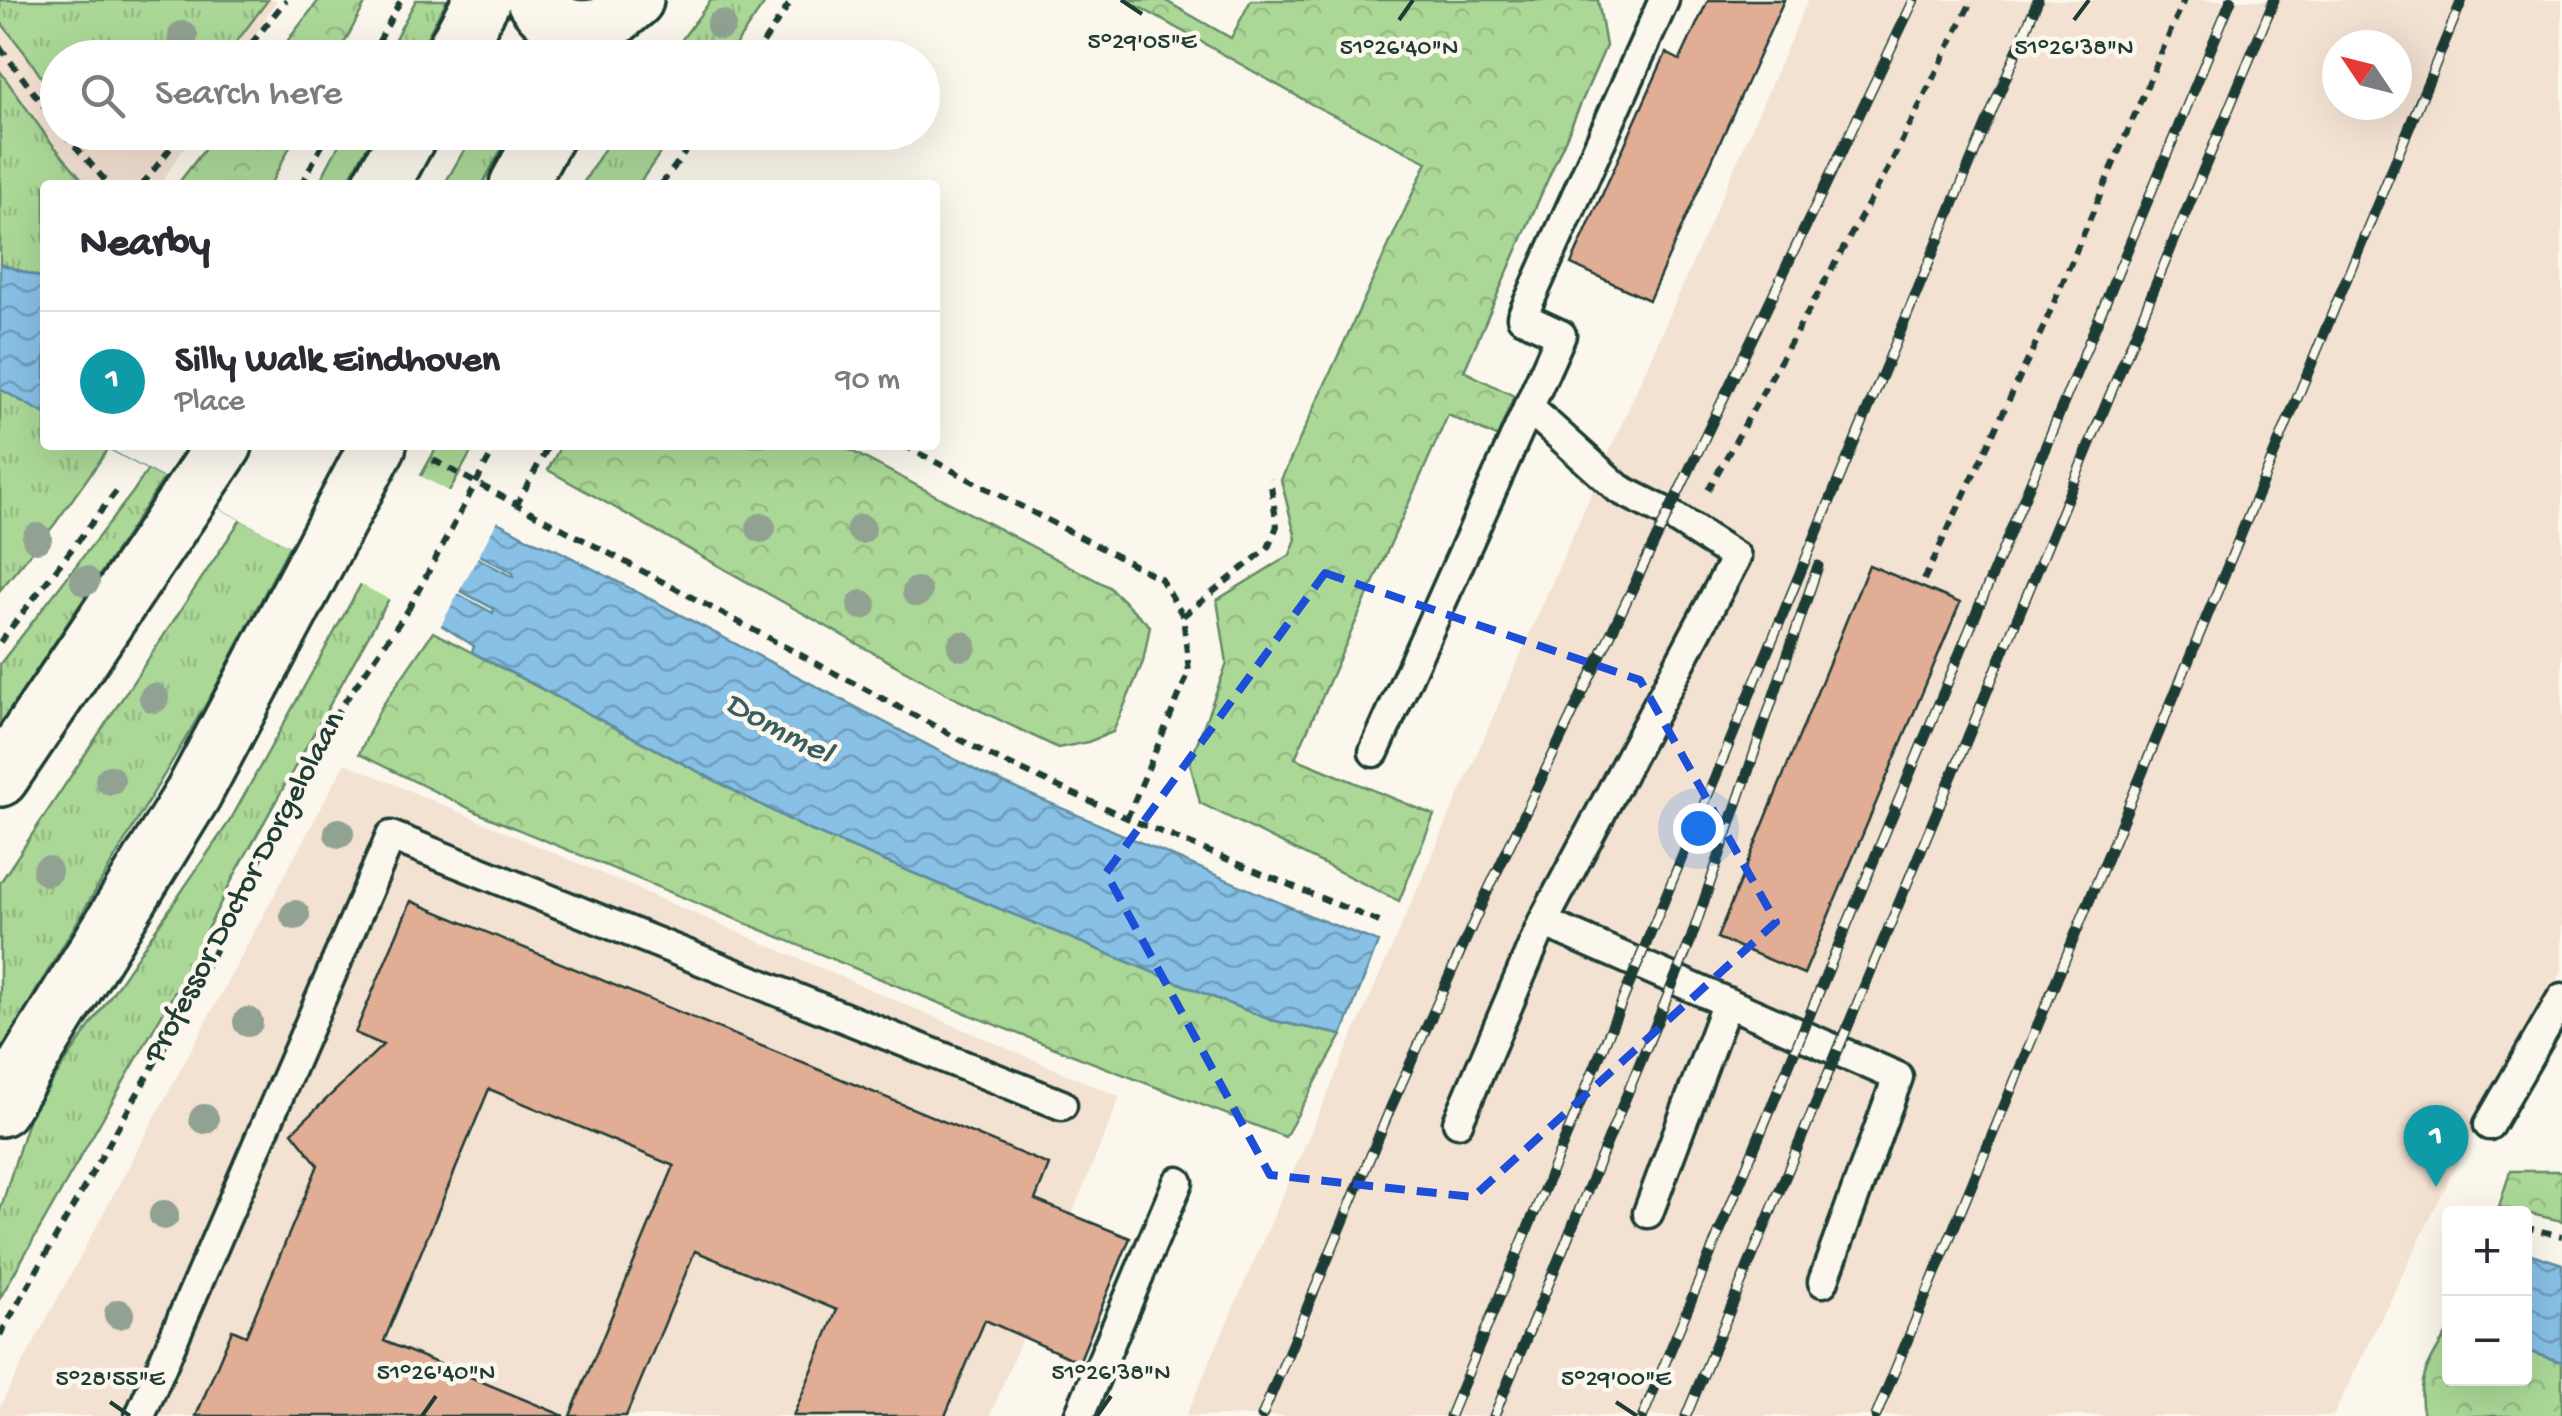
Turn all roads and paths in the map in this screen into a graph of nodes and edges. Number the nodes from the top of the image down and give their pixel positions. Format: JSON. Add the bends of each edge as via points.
{"nodes":[{"id":1,"x":286,"y":0,"type":"edge"},
{"id":2,"x":401,"y":0,"type":"edge"},
{"id":3,"x":482,"y":0,"type":"edge"},
{"id":4,"x":534,"y":0,"type":"edge"},
{"id":5,"x":792,"y":0,"type":"edge"},
{"id":6,"x":1664,"y":0,"type":"edge"},
{"id":7,"x":1972,"y":0,"type":"edge"},
{"id":8,"x":2184,"y":0,"type":"edge"},
{"id":9,"x":611,"y":21,"type":"edge"},
{"id":10,"x":254,"y":40,"type":"edge"},
{"id":11,"x":380,"y":40,"type":"edge"},
{"id":12,"x":461,"y":40,"type":"edge"},
{"id":13,"x":765,"y":40,"type":"edge"},
{"id":14,"x":0,"y":47,"type":"edge"},
{"id":15,"x":40,"y":101,"type":"edge"},
{"id":16,"x":78,"y":150,"type":"edge"},
{"id":17,"x":168,"y":150,"type":"edge"},
{"id":18,"x":319,"y":150,"type":"edge"},
{"id":19,"x":400,"y":150,"type":"edge"},
{"id":20,"x":537,"y":150,"type":"edge"},
{"id":21,"x":687,"y":150,"type":"edge"},
{"id":22,"x":105,"y":180,"type":"edge"},
{"id":23,"x":146,"y":180,"type":"edge"},
{"id":24,"x":304,"y":180,"type":"edge"},
{"id":25,"x":384,"y":180,"type":"edge"},
{"id":26,"x":521,"y":180,"type":"edge"},
{"id":27,"x":665,"y":180,"type":"edge"},
{"id":28,"x":1528,"y":408,"type":"junction"},
{"id":29,"x":221,"y":450,"type":"edge"},
{"id":30,"x":399,"y":450,"type":"edge"},
{"id":31,"x":402,"y":450,"type":"edge"},
{"id":32,"x":494,"y":450,"type":"edge"},
{"id":33,"x":546,"y":450,"type":"edge"},
{"id":34,"x":914,"y":450,"type":"edge"},
{"id":35,"x":127,"y":478,"type":"dead end"},
{"id":36,"x":1270,"y":479,"type":"dead end"},
{"id":37,"x":1706,"y":493,"type":"dead end"},
{"id":38,"x":516,"y":506,"type":"junction"},
{"id":39,"x":1924,"y":580,"type":"dead end"},
{"id":40,"x":1183,"y":616,"type":"junction"},
{"id":41,"x":0,"y":642,"type":"edge"},
{"id":42,"x":1374,"y":752,"type":"dead end"},
{"id":43,"x":0,"y":778,"type":"edge"},
{"id":44,"x":1126,"y":818,"type":"junction"},
{"id":45,"x":1544,"y":922,"type":"junction"},
{"id":46,"x":1382,"y":924,"type":"dead end"},
{"id":47,"x":2562,"y":998,"type":"edge"},
{"id":48,"x":1727,"y":1002,"type":"junction"},
{"id":49,"x":1062,"y":1105,"type":"dead end"},
{"id":50,"x":0,"y":1108,"type":"edge"},
{"id":51,"x":1458,"y":1122,"type":"dead end"},
{"id":52,"x":2490,"y":1125,"type":"dead end"},
{"id":53,"x":1178,"y":1182,"type":"dead end"},
{"id":54,"x":1648,"y":1213,"type":"dead end"},
{"id":55,"x":2532,"y":1229,"type":"edge"},
{"id":56,"x":2562,"y":1236,"type":"edge"},
{"id":57,"x":1823,"y":1282,"type":"dead end"},
{"id":58,"x":0,"y":1335,"type":"edge"},
{"id":59,"x":140,"y":1416,"type":"edge"},
{"id":60,"x":1080,"y":1416,"type":"edge"}],
"edges":[{"from":1,"to":10,"type":"path"},
{"from":2,"to":11,"type":"path"},
{"from":3,"to":12,"type":"main road"},
{"from":4,"to":9,"type":"main road","via":[[570,28],[583,31]]},
{"from":5,"to":13,"type":"path"},
{"from":6,"to":28,"type":"lane","via":[[1522,317],[1561,335]]},
{"from":7,"to":37,"type":"path","via":[[1890,165]]},
{"from":8,"to":39,"type":"path"},
{"from":14,"to":15,"type":"path"},
{"from":16,"to":22,"type":"path"},
{"from":17,"to":23,"type":"path"},
{"from":18,"to":24,"type":"path"},
{"from":19,"to":25,"type":"main road"},
{"from":20,"to":26,"type":"main road"},
{"from":21,"to":27,"type":"path"},
{"from":28,"to":42,"type":"lane"},
{"from":28,"to":45,"type":"lane","via":[[1619,489],[1736,557]]},
{"from":29,"to":43,"type":"main road"},
{"from":30,"to":50,"type":"main road","via":[[316,561],[193,794]]},
{"from":31,"to":38,"type":"path"},
{"from":32,"to":58,"type":"path","name":"Professor Doctor Dorgelolaan","bridge":true,"via":[[408,610],[319,739],[189,1003]]},
{"from":33,"to":38,"type":"path"},
{"from":34,"to":40,"type":"path","via":[[1161,580]]},
{"from":35,"to":41,"type":"path"},
{"from":36,"to":40,"type":"path","via":[[1276,526],[1268,548]]},
{"from":38,"to":44,"type":"path","via":[[993,757]]},
{"from":40,"to":44,"type":"path","via":[[1189,672]]},
{"from":44,"to":46,"type":"path"},
{"from":45,"to":48,"type":"lane"},
{"from":45,"to":51,"type":"lane"},
{"from":47,"to":52,"type":"lane"},
{"from":48,"to":54,"type":"lane"},
{"from":48,"to":57,"type":"lane","via":[[1898,1077]]},
{"from":49,"to":59,"type":"lane","via":[[391,836]]},
{"from":53,"to":60,"type":"lane"},
{"from":55,"to":56,"type":"path"}]}
